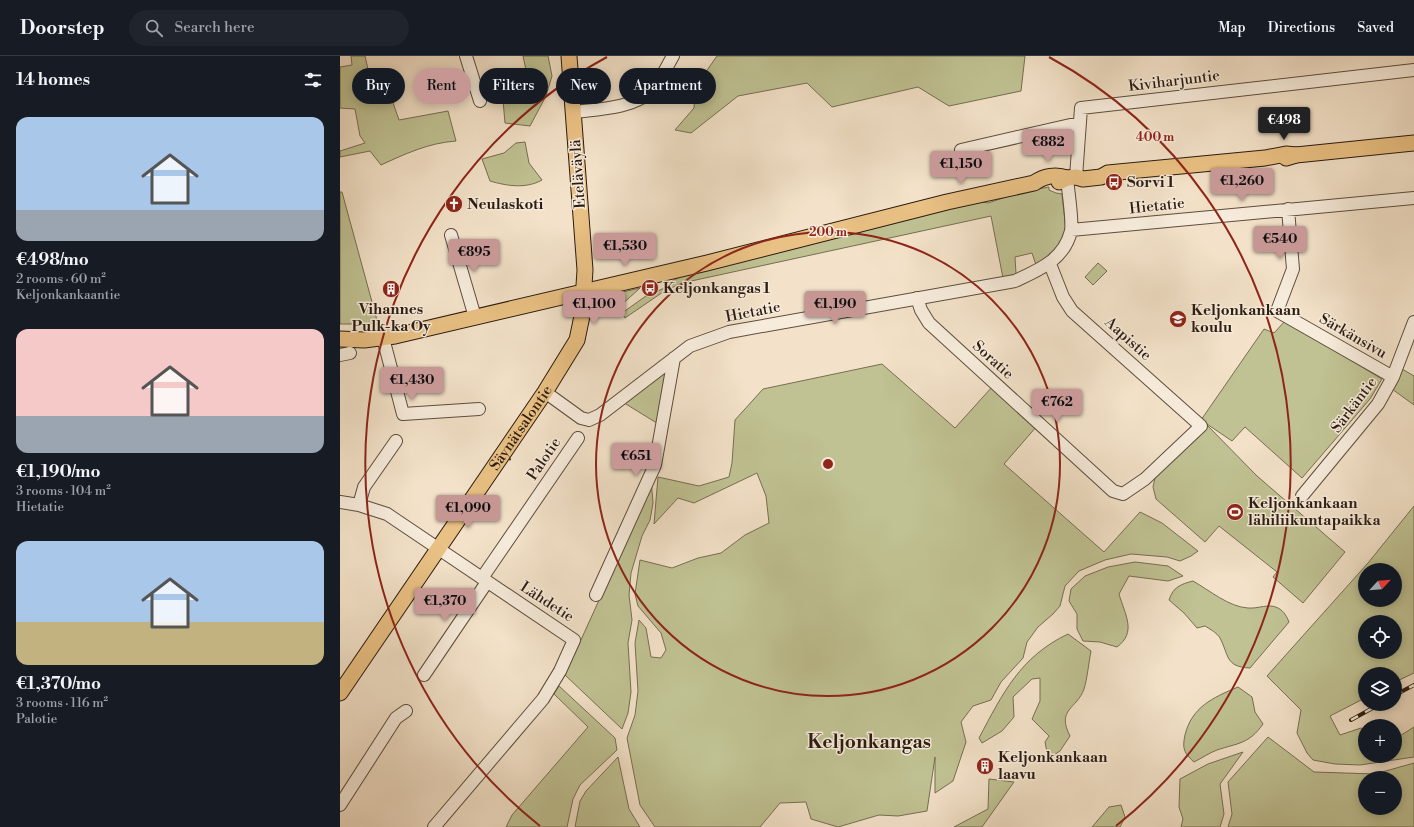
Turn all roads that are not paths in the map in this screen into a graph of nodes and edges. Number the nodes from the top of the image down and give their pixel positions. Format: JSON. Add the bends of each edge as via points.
{"nodes":[{"id":1,"x":466,"y":56,"type":"edge"},
{"id":2,"x":569,"y":56,"type":"edge"},
{"id":3,"x":673,"y":56,"type":"edge"},
{"id":4,"x":1414,"y":70,"type":"edge"},
{"id":5,"x":479,"y":98,"type":"edge"},
{"id":6,"x":573,"y":112,"type":"junction"},
{"id":7,"x":1079,"y":123,"type":"junction"},
{"id":8,"x":1414,"y":143,"type":"edge"},
{"id":9,"x":961,"y":150,"type":"dead end"},
{"id":10,"x":1072,"y":177,"type":"junction"},
{"id":11,"x":1414,"y":198,"type":"edge"},
{"id":12,"x":1288,"y":209,"type":"junction"},
{"id":13,"x":1071,"y":230,"type":"junction"},
{"id":14,"x":451,"y":235,"type":"dead end"},
{"id":15,"x":1050,"y":264,"type":"junction"},
{"id":16,"x":584,"y":291,"type":"junction"},
{"id":17,"x":917,"y":298,"type":"junction"},
{"id":18,"x":475,"y":317,"type":"junction"},
{"id":19,"x":1414,"y":322,"type":"edge"},
{"id":20,"x":384,"y":338,"type":"junction"},
{"id":21,"x":340,"y":339,"type":"edge"},
{"id":22,"x":674,"y":358,"type":"junction"},
{"id":23,"x":1393,"y":377,"type":"junction"},
{"id":24,"x":545,"y":392,"type":"junction"},
{"id":25,"x":479,"y":409,"type":"dead end"},
{"id":26,"x":1201,"y":426,"type":"joint"},
{"id":27,"x":578,"y":438,"type":"dead end"},
{"id":28,"x":396,"y":441,"type":"dead end"},
{"id":29,"x":1302,"y":496,"type":"dead end"},
{"id":30,"x":340,"y":502,"type":"edge"},
{"id":31,"x":359,"y":505,"type":"junction"},
{"id":32,"x":439,"y":549,"type":"junction"},
{"id":33,"x":484,"y":580,"type":"junction"},
{"id":34,"x":596,"y":595,"type":"dead end"},
{"id":35,"x":424,"y":675,"type":"dead end"},
{"id":36,"x":340,"y":693,"type":"edge"},
{"id":37,"x":406,"y":710,"type":"dead end"},
{"id":38,"x":340,"y":805,"type":"edge"},
{"id":39,"x":434,"y":827,"type":"edge"}],
"edges":[{"from":1,"to":5,"type":"street"},
{"from":2,"to":6,"type":"main road","name":"Eteläväylä"},
{"from":3,"to":6,"type":"street","via":[[661,78],[645,96],[634,102]]},
{"from":4,"to":7,"type":"street","name":"Kiviharjuntie","via":[[1081,108]]},
{"from":6,"to":16,"type":"main road","name":"Eteläväylä","via":[[585,270]]},
{"from":7,"to":9,"type":"street"},
{"from":7,"to":10,"type":"street"},
{"from":8,"to":10,"type":"main road","via":[[1286,158],[1108,173],[1101,170],[1090,171]]},
{"from":10,"to":13,"type":"street"},
{"from":10,"to":16,"type":"main road","via":[[1061,182],[1042,185],[1034,183],[947,202]]},
{"from":11,"to":12,"type":"street","name":"Hietatie"},
{"from":12,"to":13,"type":"street","name":"Hietatie"},
{"from":12,"to":23,"type":"street","name":"Särkänsivu","via":[[1293,269],[1277,312]]},
{"from":13,"to":15,"type":"street","name":"Hietatie","via":[[1059,254]]},
{"from":14,"to":18,"type":"street"},
{"from":15,"to":17,"type":"street","name":"Hietatie","via":[[1015,281]]},
{"from":15,"to":26,"type":"street","name":"Aapistie","via":[[1063,297],[1072,311]]},
{"from":16,"to":18,"type":"main road"},
{"from":16,"to":24,"type":"main road","name":"Säynätsalontie","via":[[577,340]]},
{"from":17,"to":22,"type":"street","name":"Hietatie","via":[[729,332],[690,346]]},
{"from":17,"to":26,"type":"street","name":"Soratie","via":[[929,323],[1113,491],[1120,494],[1130,491]]},
{"from":18,"to":20,"type":"main road"},
{"from":19,"to":23,"type":"street","name":"Särkäntie"},
{"from":20,"to":21,"type":"main road"},
{"from":20,"to":25,"type":"street","via":[[403,414]]},
{"from":22,"to":24,"type":"street","name":"Hietatie","via":[[600,415],[589,420],[581,418]]},
{"from":22,"to":34,"type":"street","via":[[655,465]]},
{"from":23,"to":29,"type":"street","name":"Särkäntie","via":[[1378,404]]},
{"from":24,"to":32,"type":"main road","name":"Säynätsalontie"},
{"from":27,"to":33,"type":"street","name":"Palotie"},
{"from":28,"to":31,"type":"street","via":[[364,487]]},
{"from":30,"to":31,"type":"street","name":"Lähdetie"},
{"from":31,"to":32,"type":"street","name":"Lähdetie","via":[[387,514]]},
{"from":32,"to":33,"type":"street","name":"Lähdetie"},
{"from":32,"to":36,"type":"main road","name":"Säynätsalontie"},
{"from":33,"to":35,"type":"street","name":"Palotie"},
{"from":33,"to":39,"type":"street","name":"Lähdetie","via":[[574,640],[560,671],[543,698]]},
{"from":37,"to":38,"type":"street","via":[[396,718]]}]}
